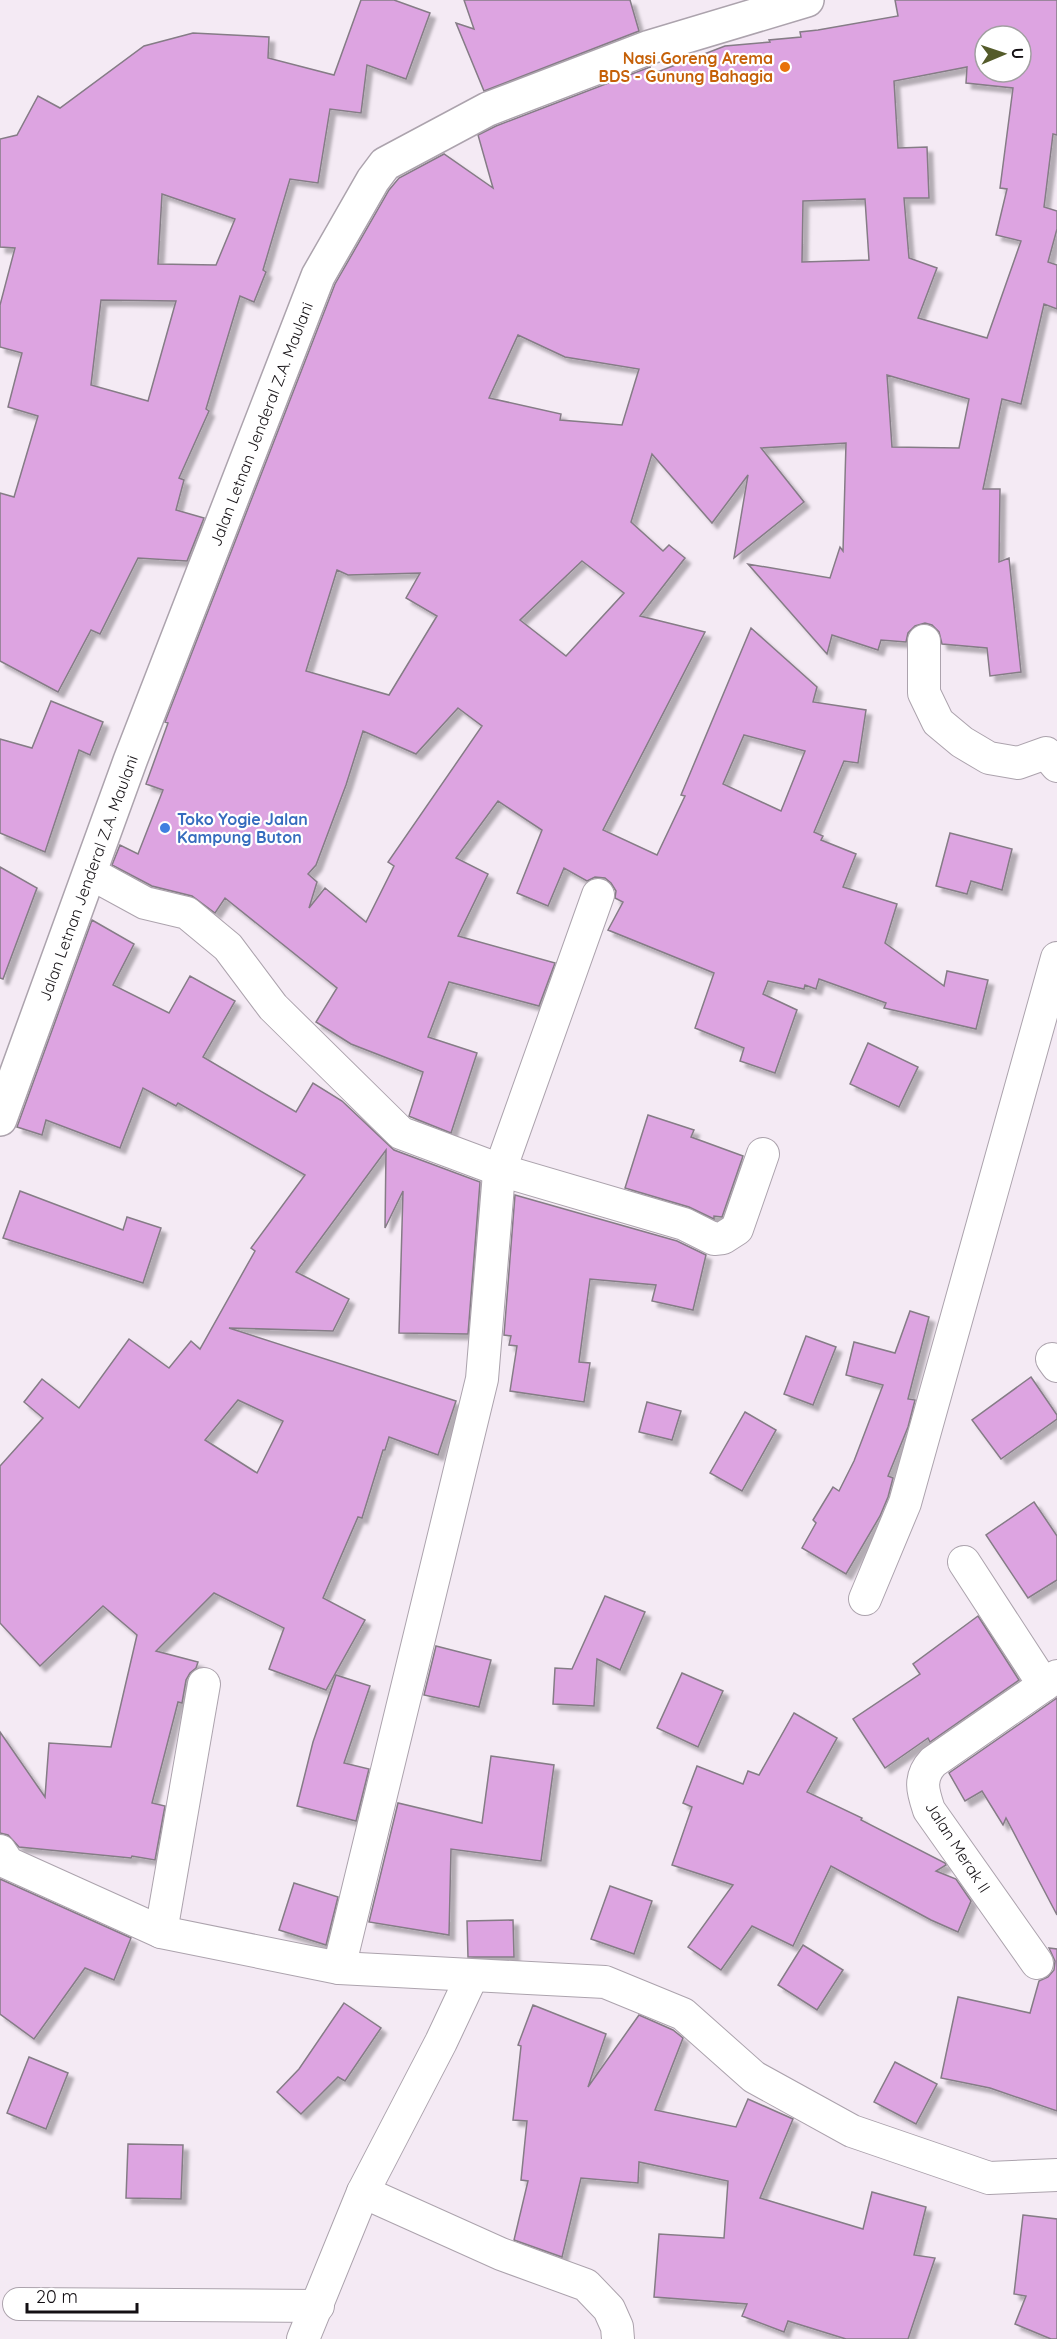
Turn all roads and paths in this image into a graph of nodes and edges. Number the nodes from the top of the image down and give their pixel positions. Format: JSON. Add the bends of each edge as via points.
{"nodes":[{"id":1,"x":807,"y":0,"type":"edge"},
{"id":2,"x":924,"y":640,"type":"dead end"},
{"id":3,"x":1053,"y":752,"type":"edge"},
{"id":4,"x":90,"y":873,"type":"junction"},
{"id":5,"x":598,"y":895,"type":"dead end"},
{"id":6,"x":1057,"y":958,"type":"edge"},
{"id":7,"x":0,"y":1119,"type":"edge"},
{"id":8,"x":763,"y":1155,"type":"dead end"},
{"id":9,"x":500,"y":1170,"type":"junction"},
{"id":10,"x":964,"y":1562,"type":"dead end"},
{"id":11,"x":865,"y":1599,"type":"dead end"},
{"id":12,"x":1051,"y":1681,"type":"edge"},
{"id":13,"x":204,"y":1684,"type":"dead end"},
{"id":14,"x":0,"y":1851,"type":"edge"},
{"id":15,"x":160,"y":1932,"type":"junction"},
{"id":16,"x":1037,"y":1963,"type":"dead end"},
{"id":17,"x":339,"y":1968,"type":"junction"},
{"id":18,"x":472,"y":1976,"type":"junction"},
{"id":19,"x":1057,"y":2175,"type":"edge"},
{"id":20,"x":363,"y":2192,"type":"junction"},
{"id":21,"x":19,"y":2304,"type":"dead end"},
{"id":22,"x":318,"y":2306,"type":"junction"},
{"id":23,"x":303,"y":2339,"type":"edge"},
{"id":24,"x":618,"y":2339,"type":"edge"}],
"edges":[{"from":1,"to":4,"type":"street","name":"Jalan Letnan Jenderal Z.A. Maulani","via":[[650,47],[488,109],[385,164],[318,276]]},
{"from":2,"to":3,"type":"street","via":[[924,693],[938,722],[989,758],[1018,764]]},
{"from":4,"to":7,"type":"street","name":"Jalan Letnan Jenderal Z.A. Maulani"},
{"from":4,"to":9,"type":"street","via":[[145,903],[187,913],[228,947],[273,1007],[401,1133]]},
{"from":5,"to":9,"type":"street"},
{"from":6,"to":11,"type":"street","via":[[906,1503]]},
{"from":8,"to":9,"type":"street","via":[[737,1229],[714,1239],[684,1224]]},
{"from":9,"to":17,"type":"street","via":[[482,1379]]},
{"from":10,"to":12,"type":"street"},
{"from":12,"to":16,"type":"street","name":"Jalan Merak II","via":[[933,1762],[922,1779],[930,1810]]},
{"from":13,"to":15,"type":"street"},
{"from":14,"to":15,"type":"street","via":[[8,1863]]},
{"from":15,"to":17,"type":"street"},
{"from":17,"to":18,"type":"street"},
{"from":18,"to":19,"type":"street","via":[[605,1982],[683,2014],[754,2077],[852,2131],[989,2178]]},
{"from":18,"to":20,"type":"street"},
{"from":20,"to":22,"type":"street"},
{"from":20,"to":24,"type":"street","via":[[501,2254],[586,2285],[609,2309]]},
{"from":21,"to":22,"type":"street"},
{"from":22,"to":23,"type":"street"}]}
